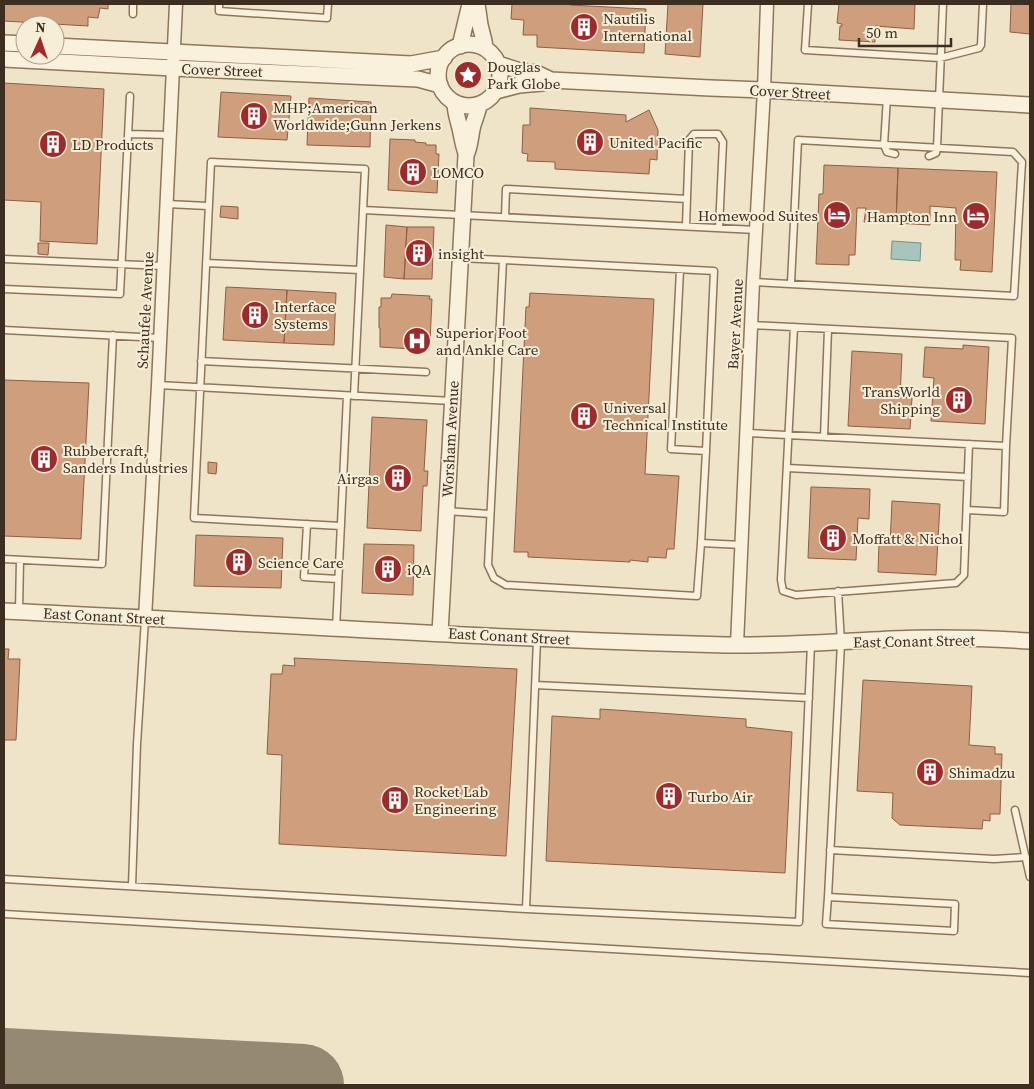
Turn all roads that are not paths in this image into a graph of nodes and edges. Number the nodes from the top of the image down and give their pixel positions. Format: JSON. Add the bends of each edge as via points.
{"nodes":[{"id":1,"x":133,"y":4,"type":"edge"},
{"id":2,"x":176,"y":4,"type":"edge"},
{"id":3,"x":219,"y":4,"type":"edge"},
{"id":4,"x":328,"y":4,"type":"edge"},
{"id":5,"x":470,"y":4,"type":"edge"},
{"id":6,"x":477,"y":4,"type":"edge"},
{"id":7,"x":767,"y":4,"type":"edge"},
{"id":8,"x":808,"y":4,"type":"edge"},
{"id":9,"x":943,"y":4,"type":"edge"},
{"id":10,"x":983,"y":4,"type":"edge"},
{"id":11,"x":133,"y":14,"type":"dead end"},
{"id":12,"x":460,"y":46,"type":"junction"},
{"id":13,"x":65,"y":47,"type":"edge"},
{"id":14,"x":485,"y":48,"type":"junction"},
{"id":15,"x":174,"y":52,"type":"junction"},
{"id":16,"x":444,"y":58,"type":"junction"},
{"id":17,"x":940,"y":58,"type":"junction"},
{"id":18,"x":4,"y":59,"type":"edge"},
{"id":19,"x":498,"y":64,"type":"junction"},
{"id":20,"x":173,"y":68,"type":"junction"},
{"id":21,"x":551,"y":80,"type":"junction"},
{"id":22,"x":440,"y":85,"type":"junction"},
{"id":23,"x":496,"y":90,"type":"junction"},
{"id":24,"x":764,"y":90,"type":"junction"},
{"id":25,"x":130,"y":96,"type":"dead end"},
{"id":26,"x":887,"y":97,"type":"junction"},
{"id":27,"x":939,"y":100,"type":"junction"},
{"id":28,"x":455,"y":103,"type":"junction"},
{"id":29,"x":479,"y":105,"type":"junction"},
{"id":30,"x":1030,"y":105,"type":"edge"},
{"id":31,"x":128,"y":134,"type":"junction"},
{"id":32,"x":170,"y":135,"type":"junction"},
{"id":33,"x":884,"y":145,"type":"junction"},
{"id":34,"x":938,"y":148,"type":"junction"},
{"id":35,"x":895,"y":154,"type":"dead end"},
{"id":36,"x":466,"y":155,"type":"junction"},
{"id":37,"x":929,"y":156,"type":"dead end"},
{"id":38,"x":687,"y":199,"type":"junction"},
{"id":39,"x":167,"y":204,"type":"junction"},
{"id":40,"x":208,"y":206,"type":"junction"},
{"id":41,"x":363,"y":210,"type":"junction"},
{"id":42,"x":462,"y":215,"type":"junction"},
{"id":43,"x":505,"y":217,"type":"junction"},
{"id":44,"x":686,"y":226,"type":"junction"},
{"id":45,"x":719,"y":228,"type":"junction"},
{"id":46,"x":756,"y":230,"type":"junction"},
{"id":47,"x":460,"y":258,"type":"junction"},
{"id":48,"x":4,"y":259,"type":"edge"},
{"id":49,"x":503,"y":260,"type":"junction"},
{"id":50,"x":206,"y":263,"type":"junction"},
{"id":51,"x":122,"y":264,"type":"junction"},
{"id":52,"x":164,"y":266,"type":"junction"},
{"id":53,"x":360,"y":270,"type":"junction"},
{"id":54,"x":680,"y":270,"type":"junction"},
{"id":55,"x":753,"y":282,"type":"junction"},
{"id":56,"x":791,"y":283,"type":"junction"},
{"id":57,"x":4,"y":289,"type":"edge"},
{"id":58,"x":751,"y":325,"type":"junction"},
{"id":59,"x":794,"y":327,"type":"junction"},
{"id":60,"x":828,"y":329,"type":"junction"},
{"id":61,"x":4,"y":330,"type":"edge"},
{"id":62,"x":113,"y":336,"type":"junction"},
{"id":63,"x":160,"y":338,"type":"junction"},
{"id":64,"x":201,"y":361,"type":"junction"},
{"id":65,"x":355,"y":368,"type":"junction"},
{"id":66,"x":426,"y":372,"type":"dead end"},
{"id":67,"x":158,"y":386,"type":"junction"},
{"id":68,"x":200,"y":388,"type":"junction"},
{"id":69,"x":350,"y":396,"type":"junction"},
{"id":70,"x":452,"y":401,"type":"junction"},
{"id":71,"x":747,"y":433,"type":"junction"},
{"id":72,"x":789,"y":435,"type":"junction"},
{"id":73,"x":824,"y":437,"type":"junction"},
{"id":74,"x":969,"y":444,"type":"junction"},
{"id":75,"x":1006,"y":446,"type":"junction"},
{"id":76,"x":706,"y":451,"type":"junction"},
{"id":77,"x":787,"y":468,"type":"junction"},
{"id":78,"x":968,"y":477,"type":"junction"},
{"id":79,"x":967,"y":510,"type":"junction"},
{"id":80,"x":446,"y":511,"type":"junction"},
{"id":81,"x":490,"y":514,"type":"junction"},
{"id":82,"x":307,"y":524,"type":"junction"},
{"id":83,"x":341,"y":526,"type":"junction"},
{"id":84,"x":701,"y":544,"type":"junction"},
{"id":85,"x":742,"y":545,"type":"junction"},
{"id":86,"x":4,"y":559,"type":"edge"},
{"id":87,"x":20,"y":560,"type":"junction"},
{"id":88,"x":338,"y":579,"type":"junction"},
{"id":89,"x":838,"y":591,"type":"junction"},
{"id":90,"x":11,"y":611,"type":"edge"},
{"id":91,"x":145,"y":618,"type":"junction"},
{"id":92,"x":336,"y":628,"type":"junction"},
{"id":93,"x":440,"y":633,"type":"junction"},
{"id":94,"x":536,"y":638,"type":"junction"},
{"id":95,"x":1030,"y":641,"type":"edge"},
{"id":96,"x":811,"y":643,"type":"junction"},
{"id":97,"x":841,"y":643,"type":"junction"},
{"id":98,"x":737,"y":645,"type":"junction"},
{"id":99,"x":535,"y":685,"type":"junction"},
{"id":100,"x":808,"y":698,"type":"junction"},
{"id":101,"x":1015,"y":810,"type":"dead end"},
{"id":102,"x":830,"y":850,"type":"junction"},
{"id":103,"x":1026,"y":857,"type":"junction"},
{"id":104,"x":1030,"y":877,"type":"edge"},
{"id":105,"x":4,"y":879,"type":"edge"},
{"id":106,"x":132,"y":886,"type":"junction"},
{"id":107,"x":828,"y":897,"type":"junction"},
{"id":108,"x":526,"y":909,"type":"junction"},
{"id":109,"x":4,"y":914,"type":"edge"},
{"id":110,"x":1030,"y":973,"type":"edge"}],
"edges":[{"from":1,"to":11,"type":"lane"},
{"from":2,"to":15,"type":"street","name":"Schaufele Avenue"},
{"from":3,"to":4,"type":"lane","via":[[219,12],[327,18]]},
{"from":5,"to":12,"type":"street"},
{"from":6,"to":14,"type":"street"},
{"from":7,"to":24,"type":"street","name":"Bayer Avenue"},
{"from":8,"to":17,"type":"lane","via":[[805,50]]},
{"from":9,"to":17,"type":"lane"},
{"from":10,"to":17,"type":"lane","via":[[981,45]]},
{"from":12,"to":14,"type":"street","via":[[468,44]]},
{"from":12,"to":16,"type":"street"},
{"from":13,"to":15,"type":"street","name":"Cover Street"},
{"from":14,"to":19,"type":"street"},
{"from":15,"to":16,"type":"street","name":"Cover Street","via":[[411,64]]},
{"from":15,"to":20,"type":"street","name":"Schaufele Avenue"},
{"from":16,"to":22,"type":"street","via":[[438,76]]},
{"from":17,"to":27,"type":"lane"},
{"from":18,"to":20,"type":"street","name":"Cover Street"},
{"from":19,"to":21,"type":"street","name":"Cover Street"},
{"from":19,"to":23,"type":"street","via":[[500,82]]},
{"from":20,"to":22,"type":"street","name":"Cover Street","via":[[418,79]]},
{"from":20,"to":32,"type":"street","name":"Schaufele Avenue"},
{"from":21,"to":23,"type":"street","name":"Cover Street"},
{"from":21,"to":24,"type":"street","name":"Cover Street"},
{"from":22,"to":28,"type":"street"},
{"from":23,"to":29,"type":"street","via":[[492,97]]},
{"from":24,"to":26,"type":"street","name":"Cover Street"},
{"from":24,"to":46,"type":"street","name":"Bayer Avenue"},
{"from":25,"to":31,"type":"lane"},
{"from":26,"to":27,"type":"street","name":"Cover Street"},
{"from":26,"to":33,"type":"lane"},
{"from":27,"to":30,"type":"street","name":"Cover Street"},
{"from":27,"to":34,"type":"lane"},
{"from":28,"to":29,"type":"street"},
{"from":28,"to":36,"type":"street","name":"Worsham Avenue"},
{"from":29,"to":36,"type":"street","name":"Worsham Avenue"},
{"from":31,"to":32,"type":"lane"},
{"from":31,"to":51,"type":"lane"},
{"from":32,"to":39,"type":"street","name":"Schaufele Avenue"},
{"from":33,"to":34,"type":"lane"},
{"from":33,"to":35,"type":"lane","via":[[887,152]]},
{"from":33,"to":56,"type":"lane","via":[[798,140]]},
{"from":34,"to":37,"type":"lane"},
{"from":34,"to":56,"type":"lane","via":[[1013,152],[1022,162],[1014,296]]},
{"from":36,"to":42,"type":"street","name":"Worsham Avenue"},
{"from":38,"to":43,"type":"lane","via":[[506,189]]},
{"from":38,"to":44,"type":"lane"},
{"from":38,"to":45,"type":"lane","via":[[688,140],[694,134],[718,134],[723,142]]},
{"from":39,"to":40,"type":"lane"},
{"from":39,"to":52,"type":"street","name":"Schaufele Avenue"},
{"from":40,"to":41,"type":"lane","via":[[211,162],[365,169]]},
{"from":40,"to":50,"type":"lane"},
{"from":41,"to":42,"type":"lane"},
{"from":41,"to":53,"type":"lane"},
{"from":42,"to":43,"type":"lane"},
{"from":42,"to":47,"type":"street","name":"Worsham Avenue"},
{"from":43,"to":44,"type":"lane"},
{"from":44,"to":45,"type":"lane"},
{"from":45,"to":46,"type":"lane"},
{"from":46,"to":55,"type":"street","name":"Bayer Avenue"},
{"from":47,"to":49,"type":"lane"},
{"from":47,"to":70,"type":"street","name":"Worsham Avenue"},
{"from":48,"to":51,"type":"lane"},
{"from":49,"to":54,"type":"lane"},
{"from":49,"to":81,"type":"lane"},
{"from":50,"to":53,"type":"lane"},
{"from":50,"to":64,"type":"lane"},
{"from":51,"to":52,"type":"lane"},
{"from":51,"to":57,"type":"lane","via":[[120,294]]},
{"from":52,"to":63,"type":"street","name":"Schaufele Avenue"},
{"from":53,"to":65,"type":"lane"},
{"from":54,"to":76,"type":"lane","via":[[714,271]]},
{"from":54,"to":76,"type":"lane","via":[[671,449]]},
{"from":55,"to":56,"type":"lane"},
{"from":55,"to":58,"type":"street","name":"Bayer Avenue"},
{"from":58,"to":59,"type":"lane"},
{"from":58,"to":71,"type":"street","name":"Bayer Avenue"},
{"from":59,"to":60,"type":"lane"},
{"from":59,"to":72,"type":"lane"},
{"from":60,"to":73,"type":"lane"},
{"from":60,"to":75,"type":"lane","via":[[1012,338]]},
{"from":61,"to":62,"type":"lane"},
{"from":62,"to":63,"type":"lane"},
{"from":62,"to":87,"type":"lane","via":[[102,564]]},
{"from":63,"to":67,"type":"street","name":"Schaufele Avenue"},
{"from":64,"to":65,"type":"lane"},
{"from":64,"to":68,"type":"lane"},
{"from":65,"to":66,"type":"lane"},
{"from":65,"to":69,"type":"lane"},
{"from":67,"to":68,"type":"lane"},
{"from":67,"to":91,"type":"street","name":"Schaufele Avenue"},
{"from":68,"to":69,"type":"lane"},
{"from":68,"to":82,"type":"lane","via":[[194,518]]},
{"from":69,"to":70,"type":"lane"},
{"from":69,"to":83,"type":"lane"},
{"from":70,"to":80,"type":"street","name":"Worsham Avenue"},
{"from":71,"to":72,"type":"lane"},
{"from":71,"to":85,"type":"street","name":"Bayer Avenue"},
{"from":72,"to":73,"type":"lane"},
{"from":72,"to":77,"type":"lane"},
{"from":73,"to":74,"type":"lane"},
{"from":74,"to":75,"type":"lane"},
{"from":74,"to":78,"type":"lane"},
{"from":75,"to":79,"type":"lane","via":[[1004,512]]},
{"from":76,"to":84,"type":"lane"},
{"from":77,"to":78,"type":"lane"},
{"from":77,"to":89,"type":"lane","via":[[783,591],[796,594]]},
{"from":78,"to":79,"type":"lane"},
{"from":79,"to":89,"type":"lane","via":[[964,575],[956,583]]},
{"from":80,"to":81,"type":"lane"},
{"from":80,"to":93,"type":"street","name":"Worsham Avenue"},
{"from":81,"to":84,"type":"lane","via":[[488,565],[494,578],[506,585],[697,596]]},
{"from":82,"to":83,"type":"lane"},
{"from":82,"to":88,"type":"lane","via":[[304,576]]},
{"from":83,"to":88,"type":"lane"},
{"from":84,"to":85,"type":"lane"},
{"from":85,"to":98,"type":"street","name":"Bayer Avenue"},
{"from":86,"to":87,"type":"lane"},
{"from":87,"to":90,"type":"lane"},
{"from":88,"to":92,"type":"lane"},
{"from":89,"to":97,"type":"lane"},
{"from":90,"to":91,"type":"street","name":"East Conant Street"},
{"from":91,"to":92,"type":"street","name":"East Conant Street"},
{"from":91,"to":106,"type":"lane"},
{"from":92,"to":93,"type":"street","name":"East Conant Street"},
{"from":93,"to":94,"type":"street","name":"East Conant Street"},
{"from":94,"to":98,"type":"street","name":"East Conant Street"},
{"from":94,"to":99,"type":"lane"},
{"from":95,"to":97,"type":"street","name":"East Conant Street","via":[[893,639]]},
{"from":96,"to":97,"type":"street","name":"East Conant Street"},
{"from":96,"to":98,"type":"street","name":"East Conant Street"},
{"from":96,"to":100,"type":"lane"},
{"from":97,"to":102,"type":"lane"},
{"from":99,"to":100,"type":"lane"},
{"from":99,"to":108,"type":"lane"},
{"from":100,"to":108,"type":"lane","via":[[798,922]]},
{"from":101,"to":103,"type":"lane"},
{"from":102,"to":103,"type":"lane","via":[[994,859]]},
{"from":102,"to":107,"type":"lane"},
{"from":103,"to":104,"type":"lane"},
{"from":105,"to":106,"type":"lane"},
{"from":106,"to":108,"type":"lane"},
{"from":107,"to":107,"type":"lane","via":[[955,904],[954,931],[826,924]]},
{"from":109,"to":110,"type":"lane"}]}
